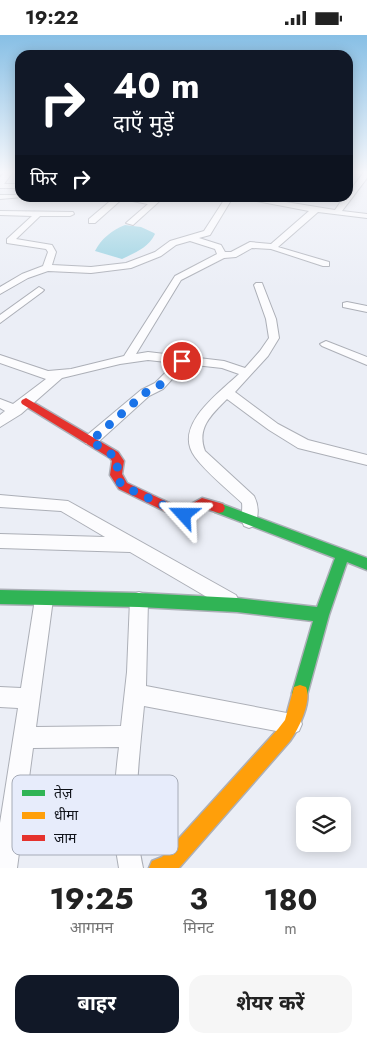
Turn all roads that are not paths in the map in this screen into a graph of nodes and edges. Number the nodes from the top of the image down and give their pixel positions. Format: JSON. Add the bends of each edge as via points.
{"nodes":[{"id":1,"x":105,"y":211,"type":"edge"},
{"id":2,"x":145,"y":211,"type":"edge"},
{"id":3,"x":222,"y":211,"type":"edge"},
{"id":4,"x":315,"y":211,"type":"edge"},
{"id":5,"x":346,"y":211,"type":"edge"},
{"id":6,"x":0,"y":213,"type":"edge"},
{"id":7,"x":39,"y":213,"type":"junction"},
{"id":8,"x":70,"y":214,"type":"dead end"},
{"id":9,"x":367,"y":216,"type":"edge"},
{"id":10,"x":92,"y":221,"type":"dead end"},
{"id":11,"x":130,"y":223,"type":"dead end"},
{"id":12,"x":189,"y":238,"type":"junction"},
{"id":13,"x":273,"y":247,"type":"junction"},
{"id":14,"x":222,"y":255,"type":"junction"},
{"id":15,"x":326,"y":264,"type":"dead end"},
{"id":16,"x":47,"y":268,"type":"junction"},
{"id":17,"x":259,"y":285,"type":"dead end"},
{"id":18,"x":0,"y":291,"type":"edge"},
{"id":19,"x":39,"y":291,"type":"dead end"},
{"id":20,"x":347,"y":305,"type":"dead end"},
{"id":21,"x":367,"y":309,"type":"edge"},
{"id":22,"x":0,"y":320,"type":"edge"},
{"id":23,"x":326,"y":344,"type":"dead end"},
{"id":24,"x":128,"y":358,"type":"junction"},
{"id":25,"x":0,"y":359,"type":"edge"},
{"id":26,"x":182,"y":361,"type":"junction"},
{"id":27,"x":367,"y":361,"type":"edge"},
{"id":28,"x":246,"y":373,"type":"junction"},
{"id":29,"x":57,"y":375,"type":"junction"},
{"id":30,"x":226,"y":392,"type":"junction"},
{"id":31,"x":26,"y":402,"type":"junction"},
{"id":32,"x":0,"y":403,"type":"edge"},
{"id":33,"x":16,"y":411,"type":"junction"},
{"id":34,"x":0,"y":422,"type":"edge"},
{"id":35,"x":91,"y":441,"type":"junction"},
{"id":36,"x":367,"y":460,"type":"edge"},
{"id":37,"x":0,"y":501,"type":"edge"},
{"id":38,"x":249,"y":521,"type":"junction"},
{"id":39,"x":0,"y":541,"type":"edge"},
{"id":40,"x":133,"y":545,"type":"junction"},
{"id":41,"x":342,"y":555,"type":"junction"},
{"id":42,"x":367,"y":564,"type":"edge"},
{"id":43,"x":0,"y":597,"type":"edge"},
{"id":44,"x":44,"y":599,"type":"junction"},
{"id":45,"x":139,"y":600,"type":"junction"},
{"id":46,"x":237,"y":605,"type":"junction"},
{"id":47,"x":322,"y":615,"type":"junction"},
{"id":48,"x":135,"y":694,"type":"junction"},
{"id":49,"x":0,"y":697,"type":"edge"},
{"id":50,"x":29,"y":698,"type":"junction"},
{"id":51,"x":292,"y":724,"type":"junction"},
{"id":52,"x":130,"y":736,"type":"junction"},
{"id":53,"x":23,"y":738,"type":"junction"},
{"id":54,"x":18,"y":775,"type":"edge"},
{"id":55,"x":128,"y":775,"type":"edge"},
{"id":56,"x":12,"y":813,"type":"edge"},
{"id":57,"x":178,"y":854,"type":"edge"},
{"id":58,"x":127,"y":855,"type":"edge"},
{"id":59,"x":177,"y":855,"type":"edge"},
{"id":60,"x":4,"y":867,"type":"edge"},
{"id":61,"x":131,"y":868,"type":"edge"},
{"id":62,"x":159,"y":868,"type":"edge"}],
"edges":[{"from":1,"to":10,"type":"street"},
{"from":2,"to":11,"type":"street"},
{"from":3,"to":12,"type":"street","via":[[207,233]]},
{"from":4,"to":13,"type":"street"},
{"from":5,"to":9,"type":"street"},
{"from":6,"to":7,"type":"street"},
{"from":7,"to":8,"type":"street"},
{"from":7,"to":16,"type":"street","via":[[10,241],[49,247],[52,252]]},
{"from":12,"to":14,"type":"street","via":[[218,247]]},
{"from":12,"to":16,"type":"street","via":[[128,267],[91,270]]},
{"from":13,"to":14,"type":"street","via":[[250,245],[233,255]]},
{"from":13,"to":15,"type":"street"},
{"from":14,"to":24,"type":"street","via":[[190,271],[173,284]]},
{"from":16,"to":18,"type":"street","via":[[20,278]]},
{"from":17,"to":28,"type":"street","via":[[274,328],[273,345]]},
{"from":19,"to":22,"type":"street"},
{"from":20,"to":21,"type":"street"},
{"from":23,"to":27,"type":"street"},
{"from":24,"to":26,"type":"street","via":[[148,356]]},
{"from":24,"to":29,"type":"street"},
{"from":25,"to":29,"type":"street","via":[[37,373]]},
{"from":26,"to":28,"type":"street","via":[[224,365]]},
{"from":26,"to":35,"type":"street","via":[[159,386],[145,393]]},
{"from":28,"to":30,"type":"street"},
{"from":29,"to":31,"type":"street"},
{"from":30,"to":36,"type":"street","via":[[302,443]]},
{"from":30,"to":38,"type":"street","via":[[199,423],[196,445],[200,454],[249,500]]},
{"from":31,"to":33,"type":"street"},
{"from":31,"to":35,"type":"street"},
{"from":32,"to":33,"type":"street"},
{"from":33,"to":34,"type":"street"},
{"from":35,"to":38,"type":"street","via":[[117,458],[117,480],[123,486],[181,514],[187,514],[205,502]]},
{"from":37,"to":40,"type":"street","via":[[63,505]]},
{"from":38,"to":41,"type":"street"},
{"from":39,"to":40,"type":"street"},
{"from":40,"to":46,"type":"street"},
{"from":41,"to":42,"type":"street"},
{"from":41,"to":47,"type":"street"},
{"from":43,"to":44,"type":"street"},
{"from":44,"to":45,"type":"street"},
{"from":44,"to":50,"type":"street"},
{"from":45,"to":46,"type":"street"},
{"from":45,"to":48,"type":"street"},
{"from":46,"to":47,"type":"street"},
{"from":47,"to":51,"type":"street"},
{"from":48,"to":51,"type":"street"},
{"from":48,"to":52,"type":"street"},
{"from":49,"to":50,"type":"street"},
{"from":50,"to":53,"type":"street"},
{"from":51,"to":57,"type":"street"},
{"from":52,"to":53,"type":"street"},
{"from":52,"to":55,"type":"street"},
{"from":53,"to":54,"type":"street"},
{"from":56,"to":60,"type":"street"},
{"from":58,"to":61,"type":"street"},
{"from":59,"to":62,"type":"street","via":[[169,864]]}]}
